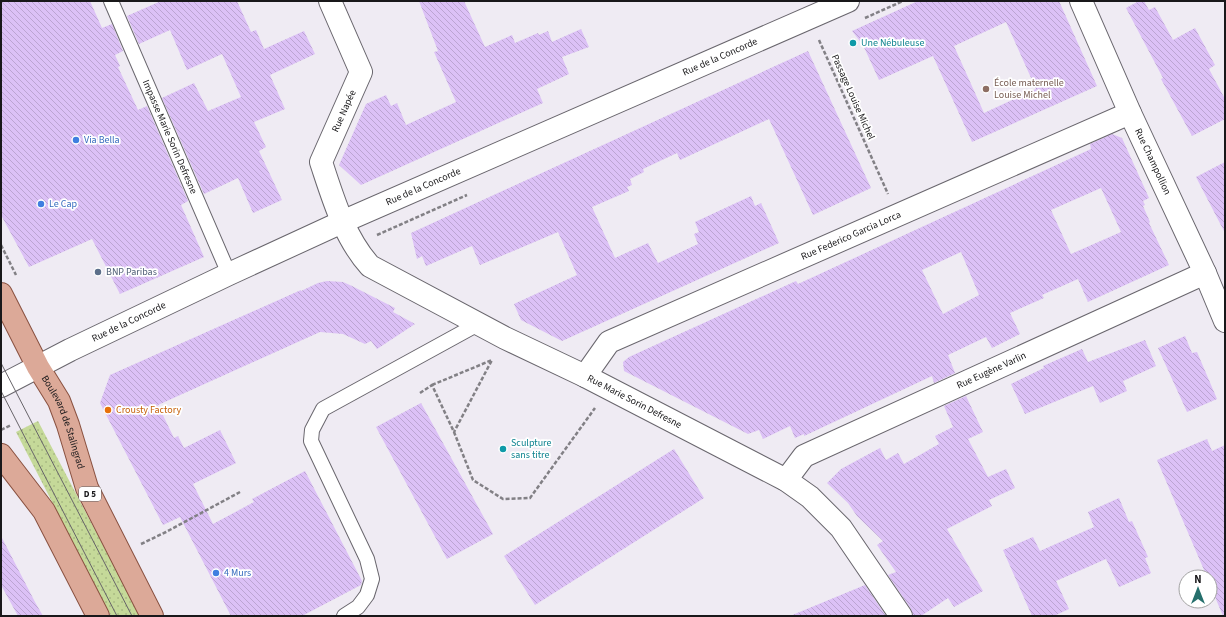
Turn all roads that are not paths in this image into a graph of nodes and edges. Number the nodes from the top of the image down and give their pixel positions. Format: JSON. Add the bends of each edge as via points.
{"nodes":[{"id":1,"x":111,"y":1,"type":"edge"},
{"id":2,"x":330,"y":1,"type":"edge"},
{"id":3,"x":848,"y":1,"type":"edge"},
{"id":4,"x":1081,"y":1,"type":"edge"},
{"id":5,"x":1130,"y":113,"type":"junction"},
{"id":6,"x":342,"y":222,"type":"junction"},
{"id":7,"x":1206,"y":272,"type":"junction"},
{"id":8,"x":229,"y":274,"type":"junction"},
{"id":9,"x":1,"y":294,"type":"edge"},
{"id":10,"x":1225,"y":321,"type":"edge"},
{"id":11,"x":478,"y":324,"type":"junction"},
{"id":12,"x":38,"y":367,"type":"junction"},
{"id":13,"x":585,"y":376,"type":"junction"},
{"id":14,"x":3,"y":386,"type":"edge"},
{"id":15,"x":1,"y":455,"type":"edge"},
{"id":16,"x":786,"y":480,"type":"junction"},
{"id":17,"x":98,"y":616,"type":"edge"},
{"id":18,"x":152,"y":616,"type":"edge"},
{"id":19,"x":344,"y":616,"type":"edge"},
{"id":20,"x":901,"y":616,"type":"edge"}],
"edges":[{"from":1,"to":8,"type":"lane","name":"Impasse Marie Sorin Defresne"},
{"from":2,"to":6,"type":"street","name":"Rue Napée","via":[[361,72],[322,162]]},
{"from":3,"to":6,"type":"street","name":"Rue de la Concorde"},
{"from":4,"to":5,"type":"street","name":"Rue Champollion"},
{"from":5,"to":7,"type":"street","name":"Rue Champollion"},
{"from":5,"to":13,"type":"street","name":"Rue Federico Garcia Lorca","via":[[609,342]]},
{"from":6,"to":8,"type":"street","name":"Rue de la Concorde"},
{"from":6,"to":11,"type":"street","name":"Rue Marie Sorin Defresne","via":[[359,254],[370,266]]},
{"from":7,"to":10,"type":"street","name":"Rue Champollion"},
{"from":7,"to":16,"type":"street","name":"Rue Eugène Varlin","via":[[804,456]]},
{"from":8,"to":12,"type":"street","name":"Rue de la Concorde"},
{"from":9,"to":12,"type":"main road","name":"Boulevard de Stalingrad","number":"D 5"},
{"from":11,"to":13,"type":"street","name":"Rue Marie Sorin Defresne"},
{"from":11,"to":19,"type":"lane","via":[[323,409],[312,430],[311,441],[367,559],[372,579],[363,601]]},
{"from":12,"to":14,"type":"street","name":"Rue de la Concorde"},
{"from":12,"to":18,"type":"main road","name":"Boulevard de Stalingrad","number":"D 5","via":[[59,401],[87,488]]},
{"from":13,"to":16,"type":"street","name":"Rue Marie Sorin Defresne"},
{"from":15,"to":17,"type":"main road","via":[[44,511]]},
{"from":16,"to":20,"type":"street","name":"Rue Marie Sorin Defresne","via":[[810,497],[841,528]]}]}
